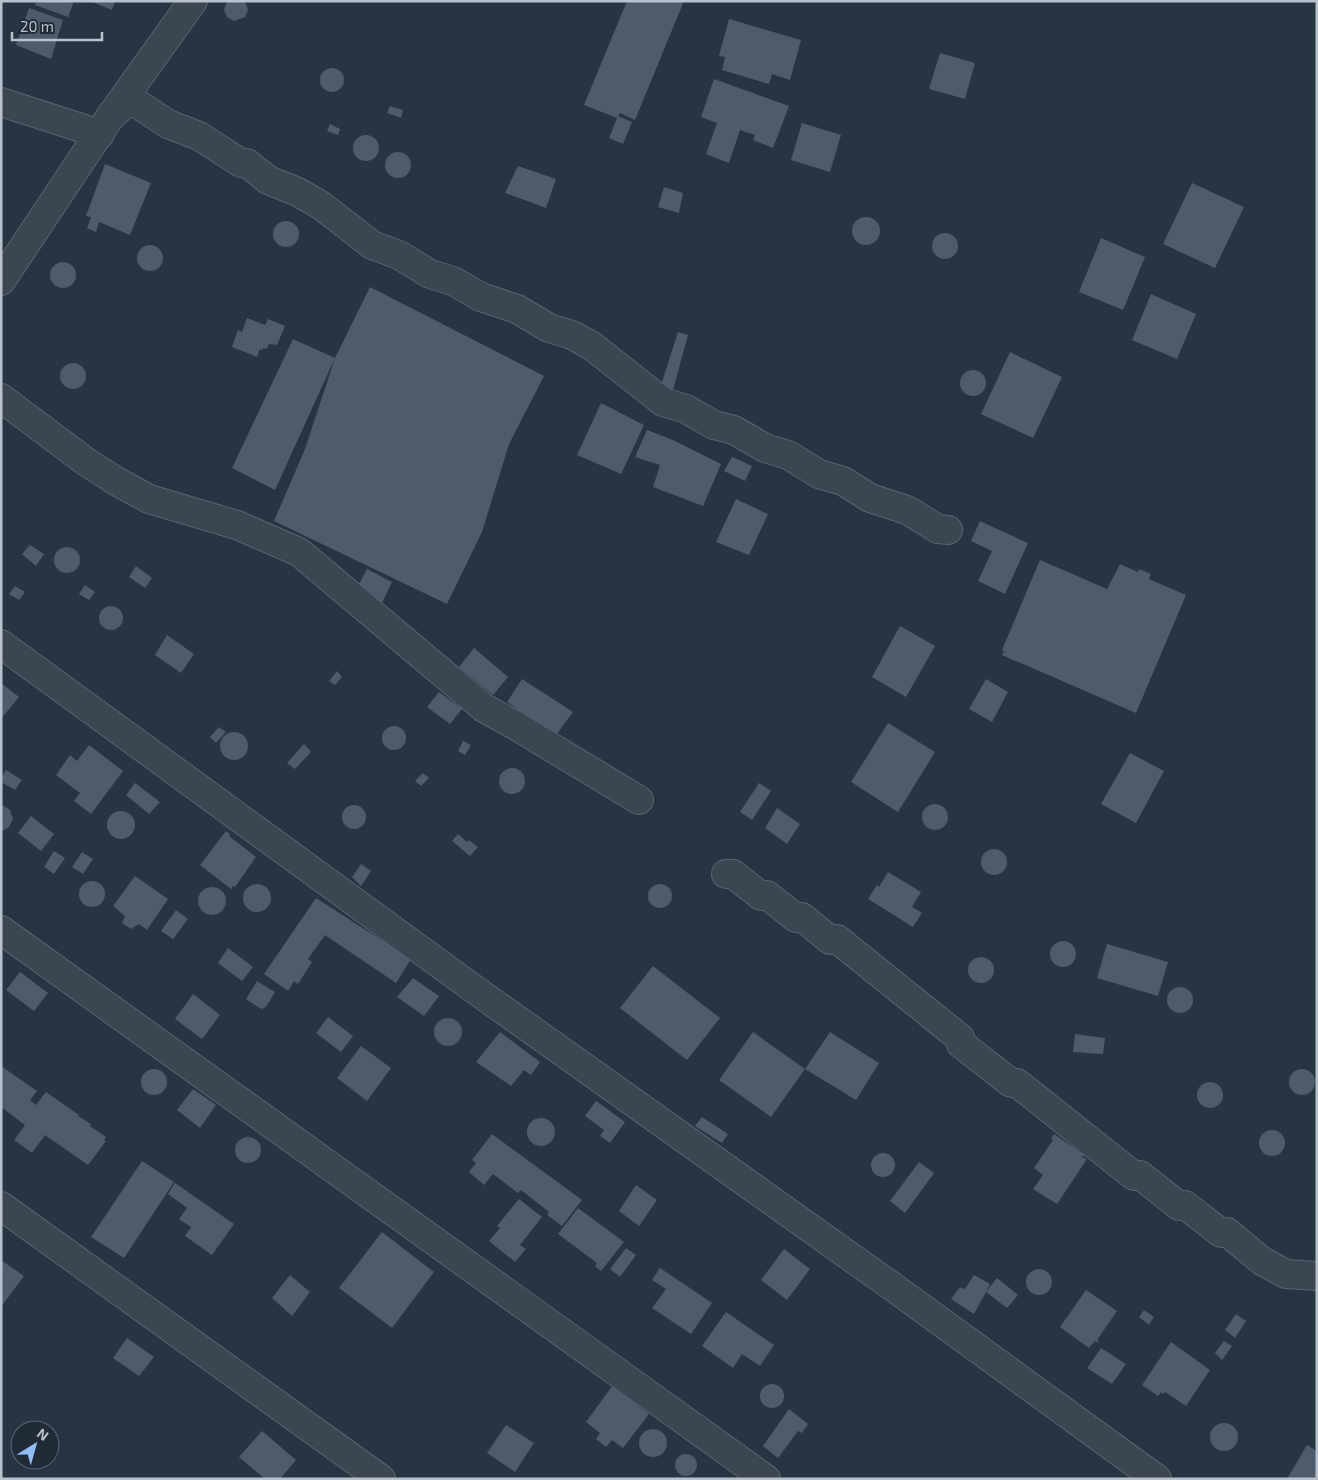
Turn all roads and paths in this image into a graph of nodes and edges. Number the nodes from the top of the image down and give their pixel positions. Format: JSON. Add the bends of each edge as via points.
{"nodes":[{"id":1,"x":193,"y":1,"type":"edge"},
{"id":2,"x":1,"y":102,"type":"edge"},
{"id":3,"x":105,"y":126,"type":"junction"},
{"id":4,"x":1,"y":281,"type":"edge"},
{"id":5,"x":1,"y":398,"type":"edge"},
{"id":6,"x":948,"y":530,"type":"dead end"},
{"id":7,"x":1,"y":644,"type":"edge"},
{"id":8,"x":639,"y":800,"type":"dead end"},
{"id":9,"x":726,"y":874,"type":"dead end"},
{"id":10,"x":1,"y":930,"type":"edge"},
{"id":11,"x":1,"y":1206,"type":"edge"},
{"id":12,"x":1317,"y":1276,"type":"edge"},
{"id":13,"x":381,"y":1479,"type":"edge"},
{"id":14,"x":766,"y":1479,"type":"edge"},
{"id":15,"x":1157,"y":1479,"type":"edge"}],
"edges":[{"from":1,"to":3,"type":"street"},
{"from":2,"to":3,"type":"street"},
{"from":3,"to":4,"type":"street"},
{"from":3,"to":6,"type":"street","via":[[130,99],[168,124],[199,136],[240,164],[247,163],[268,180],[322,206],[372,245],[592,346],[663,402],[686,409],[714,425],[734,430],[819,474],[843,481],[870,498],[907,510],[938,529]]},
{"from":5,"to":8,"type":"street","via":[[85,461],[149,499],[237,525],[299,552],[484,708]]},
{"from":7,"to":15,"type":"street","via":[[466,983]]},
{"from":9,"to":12,"type":"street","via":[[733,874],[761,896],[767,895],[796,918],[802,917],[830,940],[837,939],[960,1038],[961,1044],[1011,1083],[1017,1083],[1134,1176],[1140,1175],[1179,1206],[1185,1205],[1221,1233],[1227,1232],[1262,1261],[1286,1274]]},
{"from":10,"to":14,"type":"street"},
{"from":11,"to":13,"type":"street"}]}
